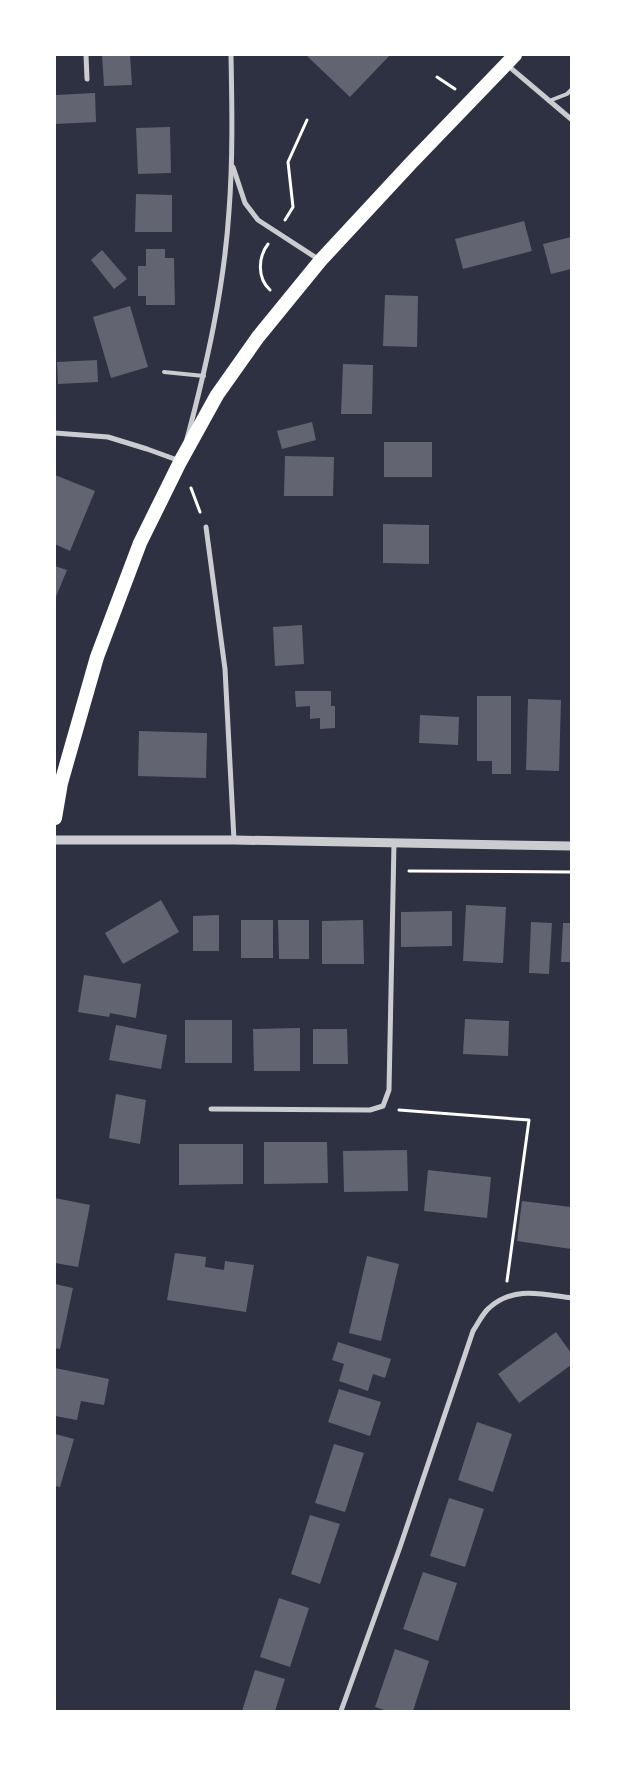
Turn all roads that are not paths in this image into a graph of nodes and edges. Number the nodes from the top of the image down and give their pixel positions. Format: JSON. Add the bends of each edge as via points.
{"nodes":[{"id":1,"x":86,"y":55,"type":"edge"},
{"id":2,"x":231,"y":55,"type":"edge"},
{"id":3,"x":511,"y":60,"type":"edge"},
{"id":4,"x":87,"y":79,"type":"dead end"},
{"id":5,"x":571,"y":90,"type":"edge"},
{"id":6,"x":549,"y":101,"type":"junction"},
{"id":7,"x":571,"y":119,"type":"edge"},
{"id":8,"x":232,"y":164,"type":"junction"},
{"id":9,"x":320,"y":260,"type":"junction"},
{"id":10,"x":164,"y":372,"type":"dead end"},
{"id":11,"x":204,"y":376,"type":"junction"},
{"id":12,"x":55,"y":433,"type":"edge"},
{"id":13,"x":180,"y":462,"type":"junction"},
{"id":14,"x":206,"y":527,"type":"road end"},
{"id":15,"x":55,"y":818,"type":"edge"},
{"id":16,"x":55,"y":840,"type":"edge"},
{"id":17,"x":234,"y":840,"type":"junction"},
{"id":18,"x":394,"y":843,"type":"junction"},
{"id":19,"x":571,"y":846,"type":"edge"},
{"id":20,"x":211,"y":1109,"type":"dead end"},
{"id":21,"x":571,"y":1298,"type":"edge"},
{"id":22,"x":341,"y":1711,"type":"edge"}],
"edges":[{"from":1,"to":4,"type":"street"},
{"from":2,"to":8,"type":"street"},
{"from":3,"to":6,"type":"street"},
{"from":3,"to":9,"type":"highway"},
{"from":5,"to":6,"type":"lane"},
{"from":6,"to":7,"type":"street"},
{"from":8,"to":9,"type":"street","via":[[245,203],[258,220]]},
{"from":8,"to":11,"type":"street","via":[[224,263]]},
{"from":9,"to":13,"type":"highway","via":[[258,337],[217,395]]},
{"from":10,"to":11,"type":"lane"},
{"from":11,"to":13,"type":"street"},
{"from":12,"to":13,"type":"street","via":[[108,438]]},
{"from":13,"to":15,"type":"highway","via":[[140,543],[97,657],[61,783]]},
{"from":14,"to":17,"type":"street","via":[[225,669]]},
{"from":16,"to":17,"type":"street"},
{"from":17,"to":18,"type":"street"},
{"from":18,"to":19,"type":"street"},
{"from":18,"to":20,"type":"street","via":[[390,1090],[384,1106],[370,1110]]},
{"from":21,"to":22,"type":"street","via":[[536,1293],[507,1296],[487,1309],[473,1331]]}]}
